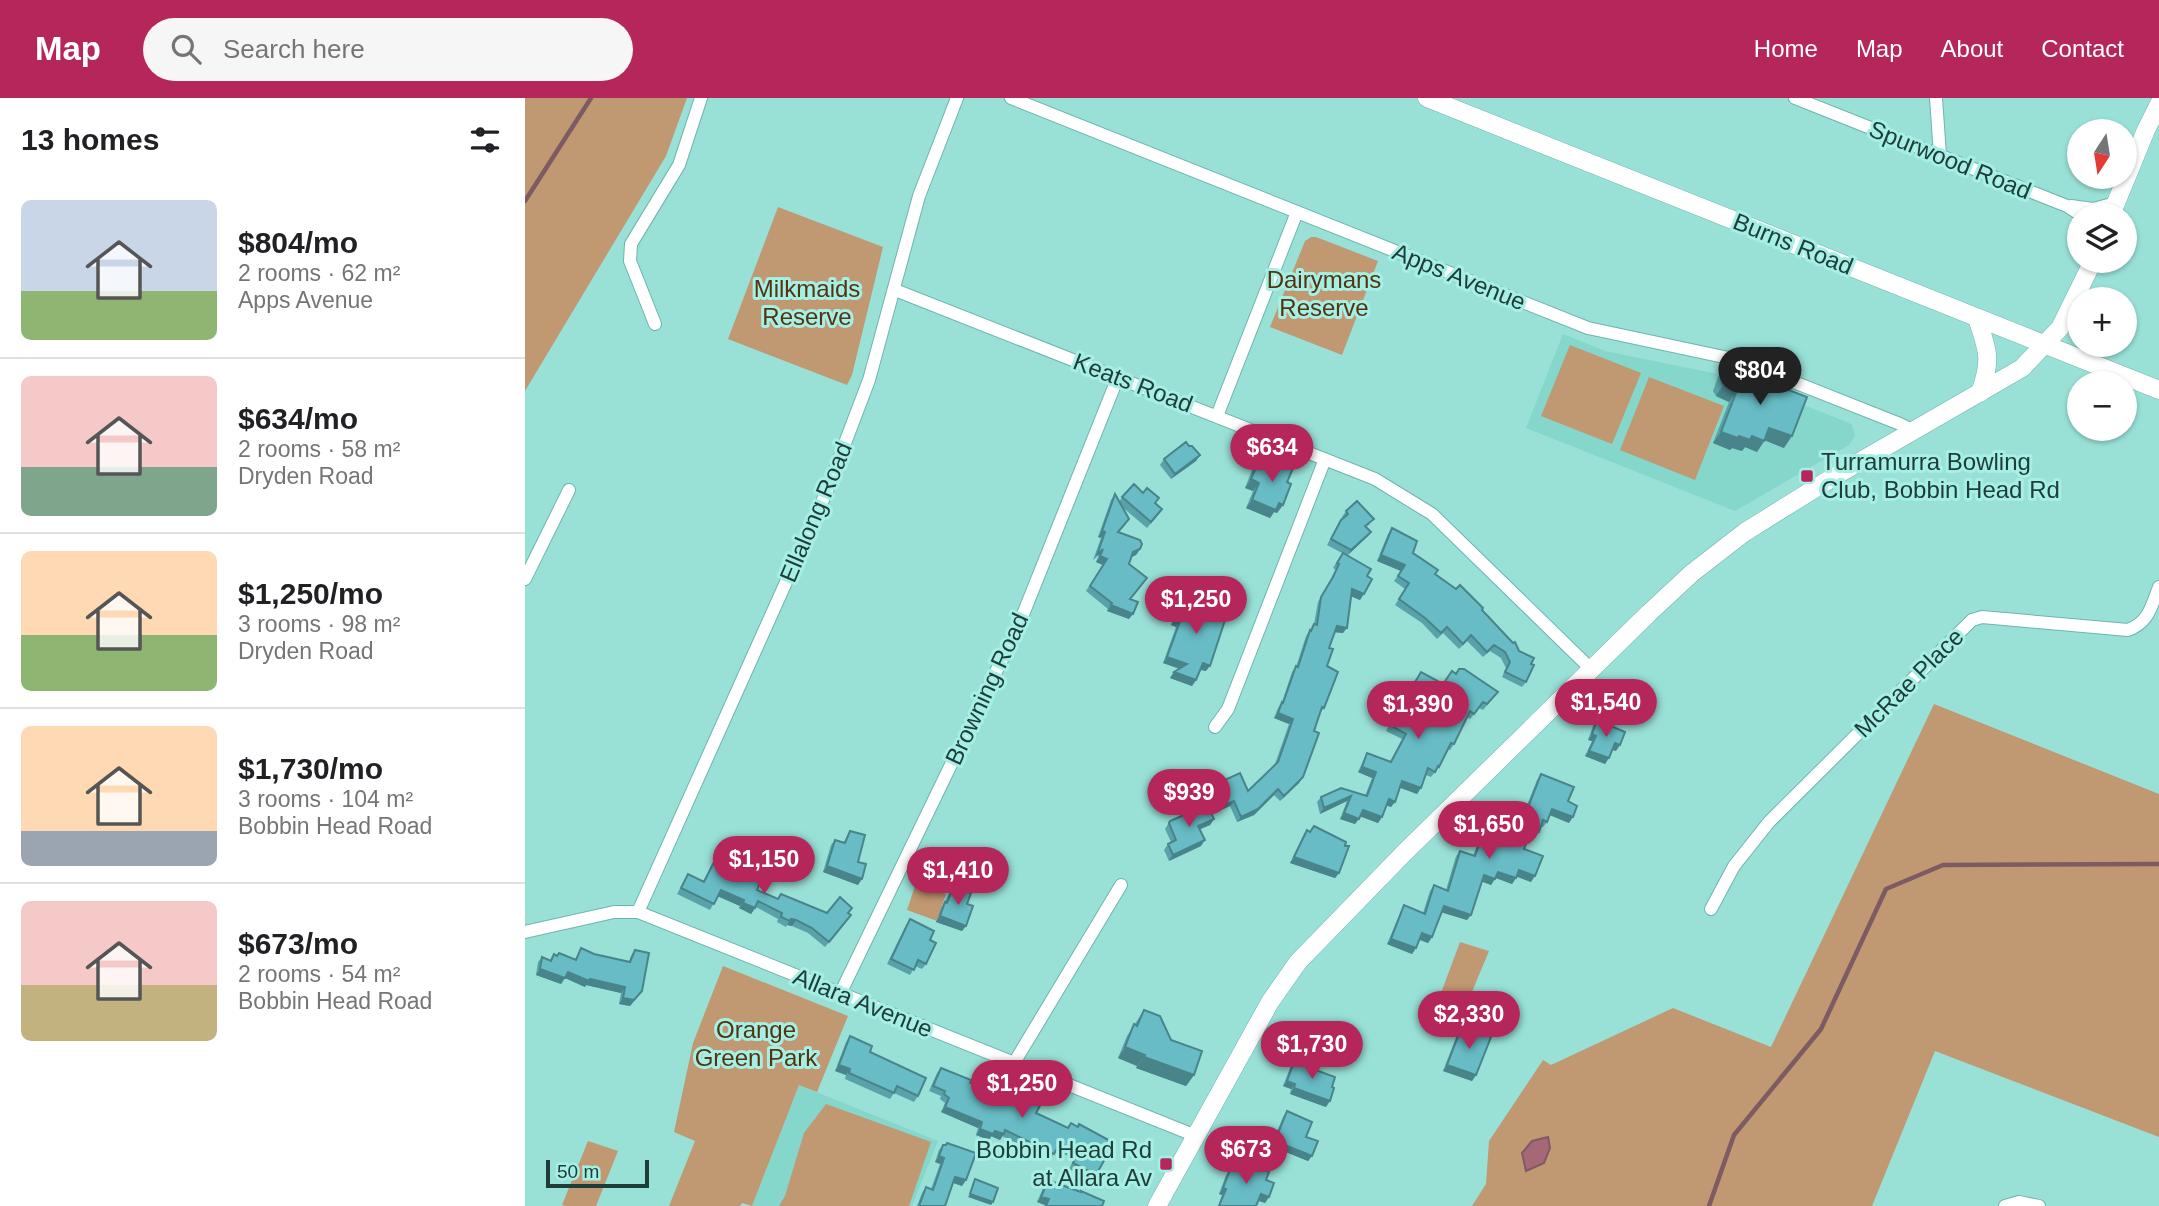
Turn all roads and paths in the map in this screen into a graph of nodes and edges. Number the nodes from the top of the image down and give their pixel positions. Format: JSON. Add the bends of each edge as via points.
{"nodes":[{"id":1,"x":701,"y":98,"type":"edge"},
{"id":2,"x":957,"y":98,"type":"edge"},
{"id":3,"x":1011,"y":98,"type":"edge"},
{"id":4,"x":1427,"y":98,"type":"edge"},
{"id":5,"x":1795,"y":98,"type":"edge"},
{"id":6,"x":1936,"y":98,"type":"edge"},
{"id":7,"x":2159,"y":104,"type":"edge"},
{"id":8,"x":1940,"y":155,"type":"junction"},
{"id":9,"x":2116,"y":203,"type":"edge"},
{"id":10,"x":2067,"y":206,"type":"edge"},
{"id":11,"x":1297,"y":212,"type":"junction"},
{"id":12,"x":2087,"y":273,"type":"edge"},
{"id":13,"x":895,"y":290,"type":"junction"},
{"id":14,"x":1977,"y":318,"type":"junction"},
{"id":15,"x":655,"y":324,"type":"dead end"},
{"id":16,"x":2044,"y":345,"type":"junction"},
{"id":17,"x":1118,"y":377,"type":"junction"},
{"id":18,"x":2159,"y":390,"type":"edge"},
{"id":19,"x":1980,"y":393,"type":"junction"},
{"id":20,"x":1217,"y":416,"type":"junction"},
{"id":21,"x":1914,"y":431,"type":"junction"},
{"id":22,"x":1325,"y":459,"type":"junction"},
{"id":23,"x":569,"y":490,"type":"dead end"},
{"id":24,"x":525,"y":579,"type":"edge"},
{"id":25,"x":2159,"y":587,"type":"edge"},
{"id":26,"x":1592,"y":670,"type":"junction"},
{"id":27,"x":1215,"y":727,"type":"dead end"},
{"id":28,"x":1121,"y":885,"type":"dead end"},
{"id":29,"x":1711,"y":909,"type":"dead end"},
{"id":30,"x":638,"y":912,"type":"junction"},
{"id":31,"x":525,"y":932,"type":"edge"},
{"id":32,"x":841,"y":994,"type":"junction"},
{"id":33,"x":1014,"y":1063,"type":"junction"},
{"id":34,"x":1196,"y":1136,"type":"junction"},
{"id":35,"x":1157,"y":1206,"type":"edge"},
{"id":36,"x":2005,"y":1206,"type":"edge"},
{"id":37,"x":2039,"y":1206,"type":"edge"}],
"edges":[{"from":1,"to":15,"type":"street","via":[[679,165],[629,253]]},
{"from":2,"to":13,"type":"street","name":"Ellalong Road","via":[[919,196]]},
{"from":3,"to":11,"type":"street","name":"Apps Avenue"},
{"from":4,"to":14,"type":"main road","name":"Burns Road"},
{"from":5,"to":8,"type":"street","name":"Spurwood Road"},
{"from":6,"to":8,"type":"street"},
{"from":7,"to":9,"type":"main road"},
{"from":8,"to":10,"type":"street","name":"Spurwood Road"},
{"from":11,"to":20,"type":"street"},
{"from":11,"to":21,"type":"street","name":"Apps Avenue","via":[[1588,328],[1738,360]]},
{"from":12,"to":16,"type":"main road","via":[[2063,322]]},
{"from":13,"to":17,"type":"street","name":"Keats Road"},
{"from":13,"to":30,"type":"street","name":"Ellalong Road","via":[[869,380],[826,493]]},
{"from":14,"to":16,"type":"main road","name":"Burns Road"},
{"from":14,"to":19,"type":"main road","via":[[1989,356]]},
{"from":16,"to":18,"type":"main road","name":"Burns Road"},
{"from":16,"to":19,"type":"main road","via":[[2022,368]]},
{"from":17,"to":20,"type":"street","name":"Keats Road"},
{"from":17,"to":32,"type":"street","name":"Browning Road","via":[[1020,622]]},
{"from":19,"to":21,"type":"main road"},
{"from":20,"to":22,"type":"street","name":"Keats Road"},
{"from":21,"to":26,"type":"main road","via":[[1727,545]]},
{"from":22,"to":26,"type":"street","name":"Keats Road","via":[[1375,479],[1432,514]]},
{"from":22,"to":27,"type":"street","via":[[1228,709]]},
{"from":23,"to":24,"type":"street"},
{"from":25,"to":29,"type":"street","name":"McRae Place","via":[[2147,617],[2128,630],[1982,617],[1972,620],[1769,822],[1734,866]]},
{"from":26,"to":34,"type":"main road","via":[[1298,962],[1270,1002]]},
{"from":28,"to":33,"type":"street"},
{"from":30,"to":31,"type":"street","name":"Allara Avenue","via":[[614,912]]},
{"from":30,"to":32,"type":"street","name":"Allara Avenue"},
{"from":32,"to":33,"type":"street","name":"Allara Avenue"},
{"from":33,"to":34,"type":"street","name":"Allara Avenue"},
{"from":34,"to":35,"type":"main road"},
{"from":36,"to":37,"type":"street","via":[[2019,1202]]}]}
